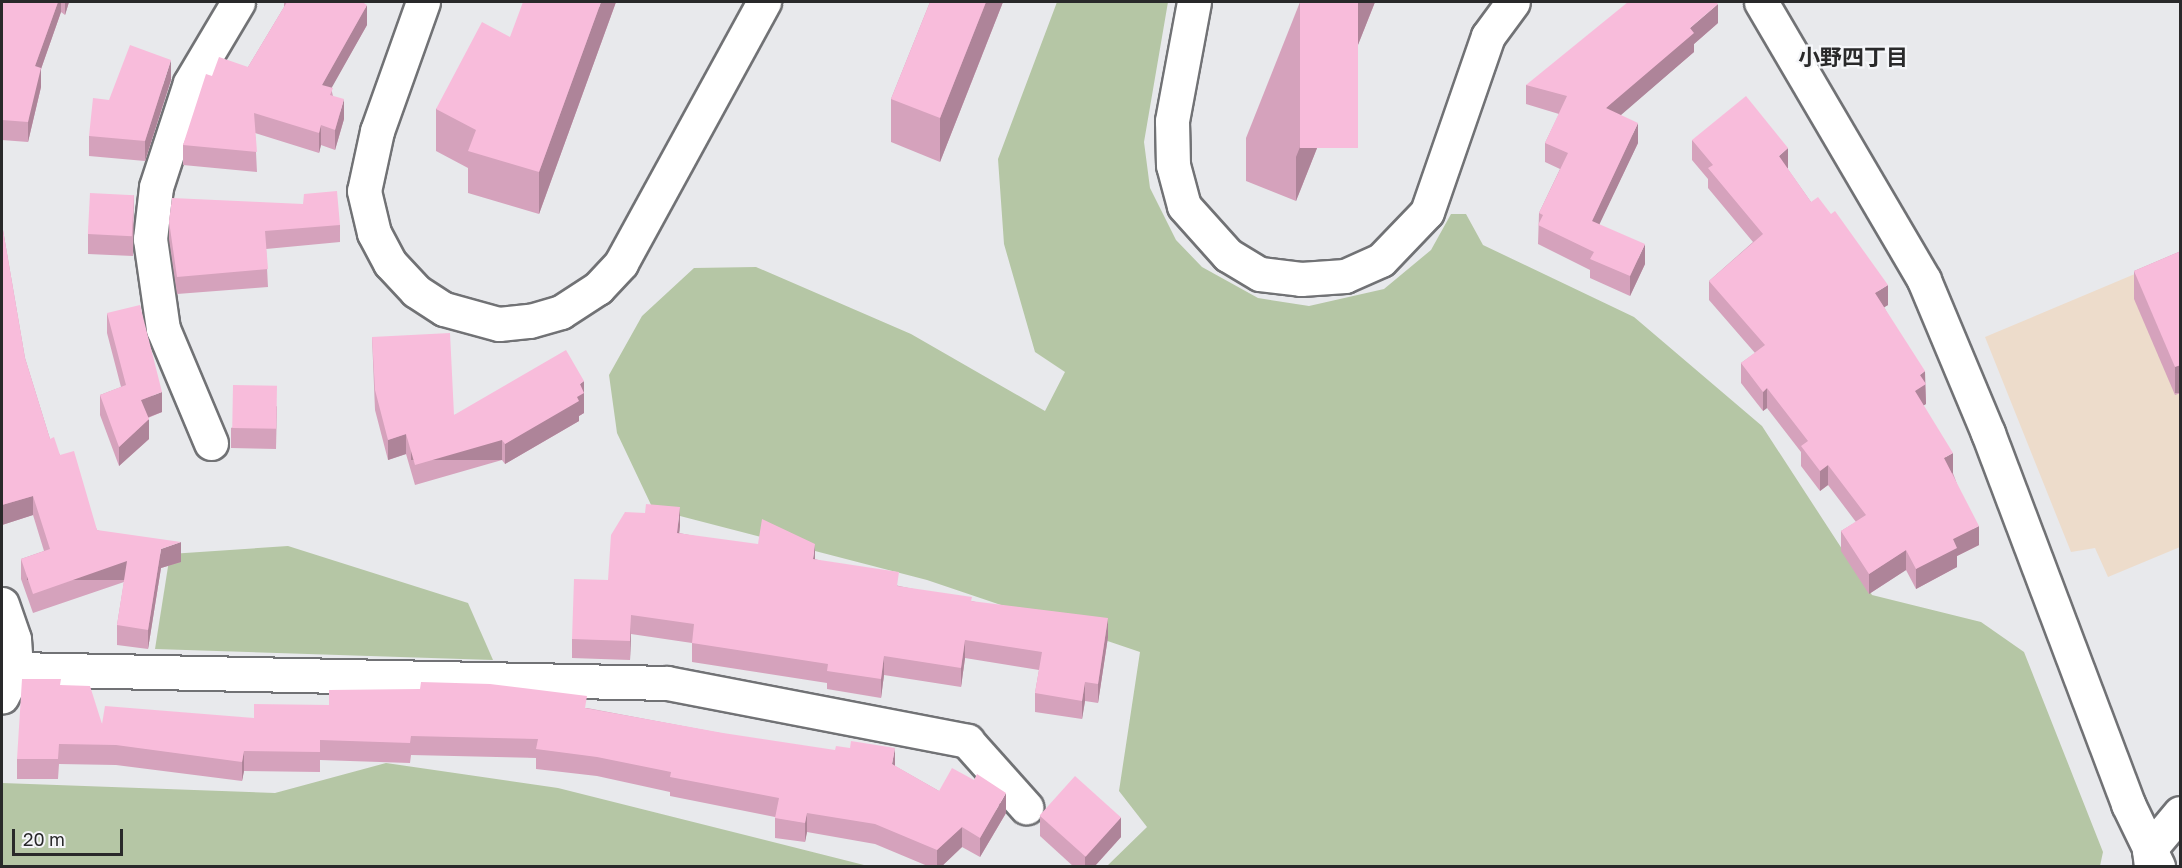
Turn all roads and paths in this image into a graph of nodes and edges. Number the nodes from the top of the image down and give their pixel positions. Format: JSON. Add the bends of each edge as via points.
{"nodes":[{"id":1,"x":238,"y":2,"type":"edge"},
{"id":2,"x":423,"y":2,"type":"edge"},
{"id":3,"x":764,"y":2,"type":"edge"},
{"id":4,"x":1194,"y":2,"type":"edge"},
{"id":5,"x":1513,"y":2,"type":"edge"},
{"id":6,"x":1761,"y":2,"type":"edge"},
{"id":7,"x":211,"y":443,"type":"dead end"},
{"id":8,"x":2,"y":604,"type":"edge"},
{"id":9,"x":9,"y":683,"type":"edge"},
{"id":10,"x":1026,"y":807,"type":"dead end"},
{"id":11,"x":2181,"y":813,"type":"edge"},
{"id":12,"x":2153,"y":861,"type":"edge"}],
"edges":[{"from":1,"to":7,"type":"street","via":[[190,83],[156,187],[150,239],[163,329]]},
{"from":2,"to":3,"type":"street","via":[[377,131],[364,191],[372,222],[390,263],[416,291],[444,309],[499,324],[561,312],[598,288],[621,263]]},
{"from":4,"to":5,"type":"street","via":[[1172,121],[1173,165],[1184,206],[1227,255],[1260,274],[1301,279],[1345,276],[1381,260],[1427,212],[1488,36]]},
{"from":6,"to":12,"type":"street","via":[[1924,280],[1988,433]]},
{"from":8,"to":9,"type":"street","via":[[14,639]]},
{"from":9,"to":10,"type":"street","via":[[667,683],[968,741]]},
{"from":11,"to":12,"type":"street"}]}
